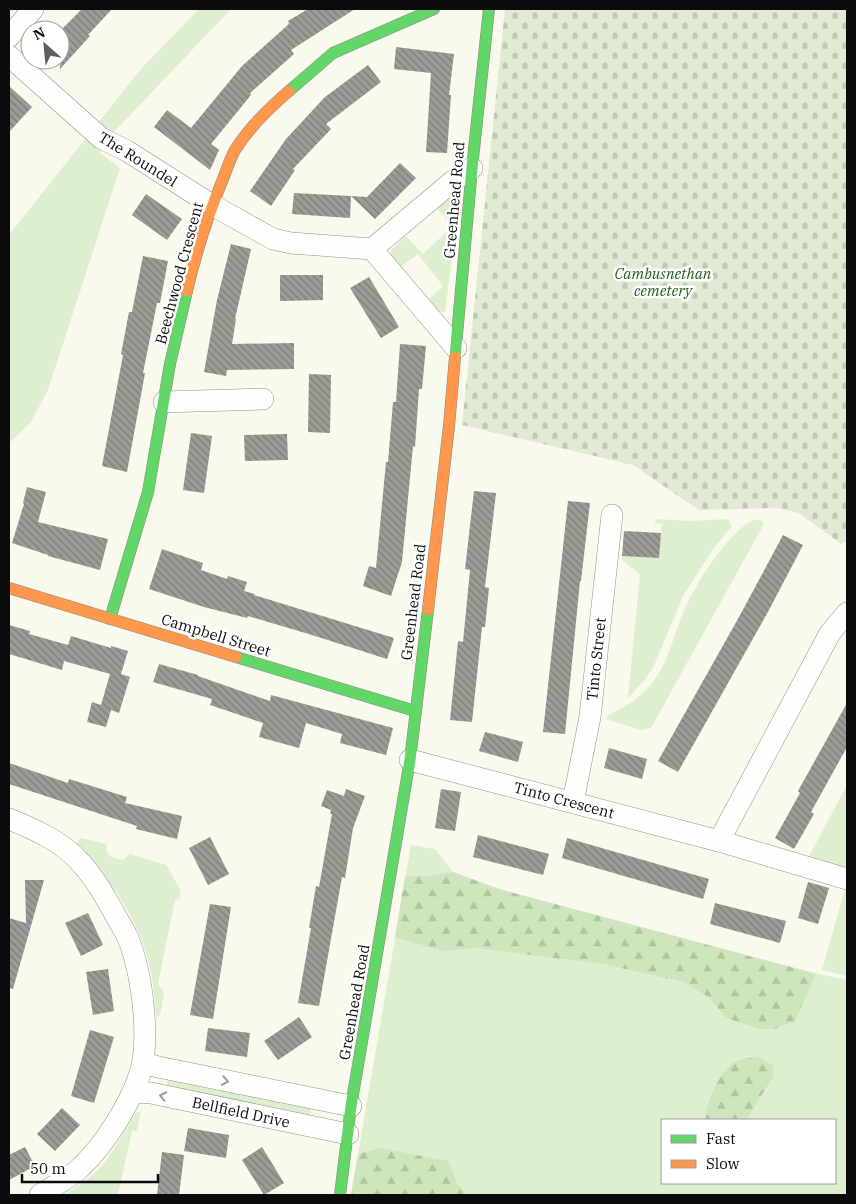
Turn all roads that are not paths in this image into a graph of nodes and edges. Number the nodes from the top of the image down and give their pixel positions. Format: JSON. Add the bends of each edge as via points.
{"nodes":[{"id":1,"x":33,"y":9,"type":"edge"},
{"id":2,"x":434,"y":9,"type":"edge"},
{"id":3,"x":489,"y":9,"type":"edge"},
{"id":4,"x":9,"y":37,"type":"edge"},
{"id":5,"x":9,"y":56,"type":"edge"},
{"id":6,"x":472,"y":168,"type":"junction"},
{"id":7,"x":212,"y":205,"type":"junction"},
{"id":8,"x":372,"y":249,"type":"junction"},
{"id":9,"x":456,"y":348,"type":"junction"},
{"id":10,"x":263,"y":399,"type":"dead end"},
{"id":11,"x":164,"y":402,"type":"junction"},
{"id":12,"x":612,"y":515,"type":"dead end"},
{"id":13,"x":9,"y":588,"type":"edge"},
{"id":14,"x":847,"y":613,"type":"edge"},
{"id":15,"x":110,"y":619,"type":"junction"},
{"id":16,"x":415,"y":711,"type":"junction"},
{"id":17,"x":410,"y":760,"type":"junction"},
{"id":18,"x":573,"y":802,"type":"junction"},
{"id":19,"x":9,"y":821,"type":"edge"},
{"id":20,"x":718,"y":841,"type":"junction"},
{"id":21,"x":847,"y":879,"type":"edge"},
{"id":22,"x":143,"y":1063,"type":"junction"},
{"id":23,"x":133,"y":1092,"type":"junction"},
{"id":24,"x":351,"y":1106,"type":"junction"},
{"id":25,"x":348,"y":1134,"type":"junction"},
{"id":26,"x":40,"y":1195,"type":"edge"},
{"id":27,"x":340,"y":1195,"type":"edge"}],
"edges":[{"from":1,"to":4,"type":"street"},
{"from":2,"to":7,"type":"street","name":"Beechwood Crescent","via":[[333,53],[277,101],[235,152]]},
{"from":3,"to":6,"type":"street","name":"Greenhead Road"},
{"from":5,"to":7,"type":"street","name":"The Roundel","via":[[101,138]]},
{"from":6,"to":8,"type":"street"},
{"from":6,"to":9,"type":"street","name":"Greenhead Road"},
{"from":7,"to":8,"type":"street","name":"The Roundel","via":[[273,238],[291,244]]},
{"from":7,"to":11,"type":"street","name":"Beechwood Crescent","via":[[194,261]]},
{"from":8,"to":9,"type":"street"},
{"from":9,"to":16,"type":"street","name":"Greenhead Road"},
{"from":10,"to":11,"type":"street"},
{"from":11,"to":15,"type":"street","name":"Beechwood Crescent","via":[[148,492]]},
{"from":12,"to":18,"type":"street","name":"Tinto Street","via":[[590,717]]},
{"from":13,"to":15,"type":"street","name":"Campbell Street"},
{"from":14,"to":20,"type":"street","via":[[830,633]]},
{"from":15,"to":16,"type":"street","name":"Campbell Street"},
{"from":16,"to":17,"type":"street","name":"Greenhead Road"},
{"from":17,"to":18,"type":"street","name":"Tinto Crescent"},
{"from":17,"to":24,"type":"street","name":"Greenhead Road"},
{"from":18,"to":20,"type":"street","name":"Tinto Crescent"},
{"from":19,"to":22,"type":"street","via":[[47,835],[79,860],[103,892],[128,938],[142,990]]},
{"from":20,"to":21,"type":"street","name":"Tinto Crescent"},
{"from":22,"to":23,"type":"street"},
{"from":22,"to":24,"type":"street","name":"Bellfield Drive","one_way":true},
{"from":25,"to":23,"type":"street","name":"Bellfield Drive","one_way":true},
{"from":23,"to":26,"type":"street","via":[[102,1144],[80,1168]]},
{"from":24,"to":25,"type":"street","name":"Greenhead Road"},
{"from":25,"to":27,"type":"street","name":"Greenhead Road"}]}
